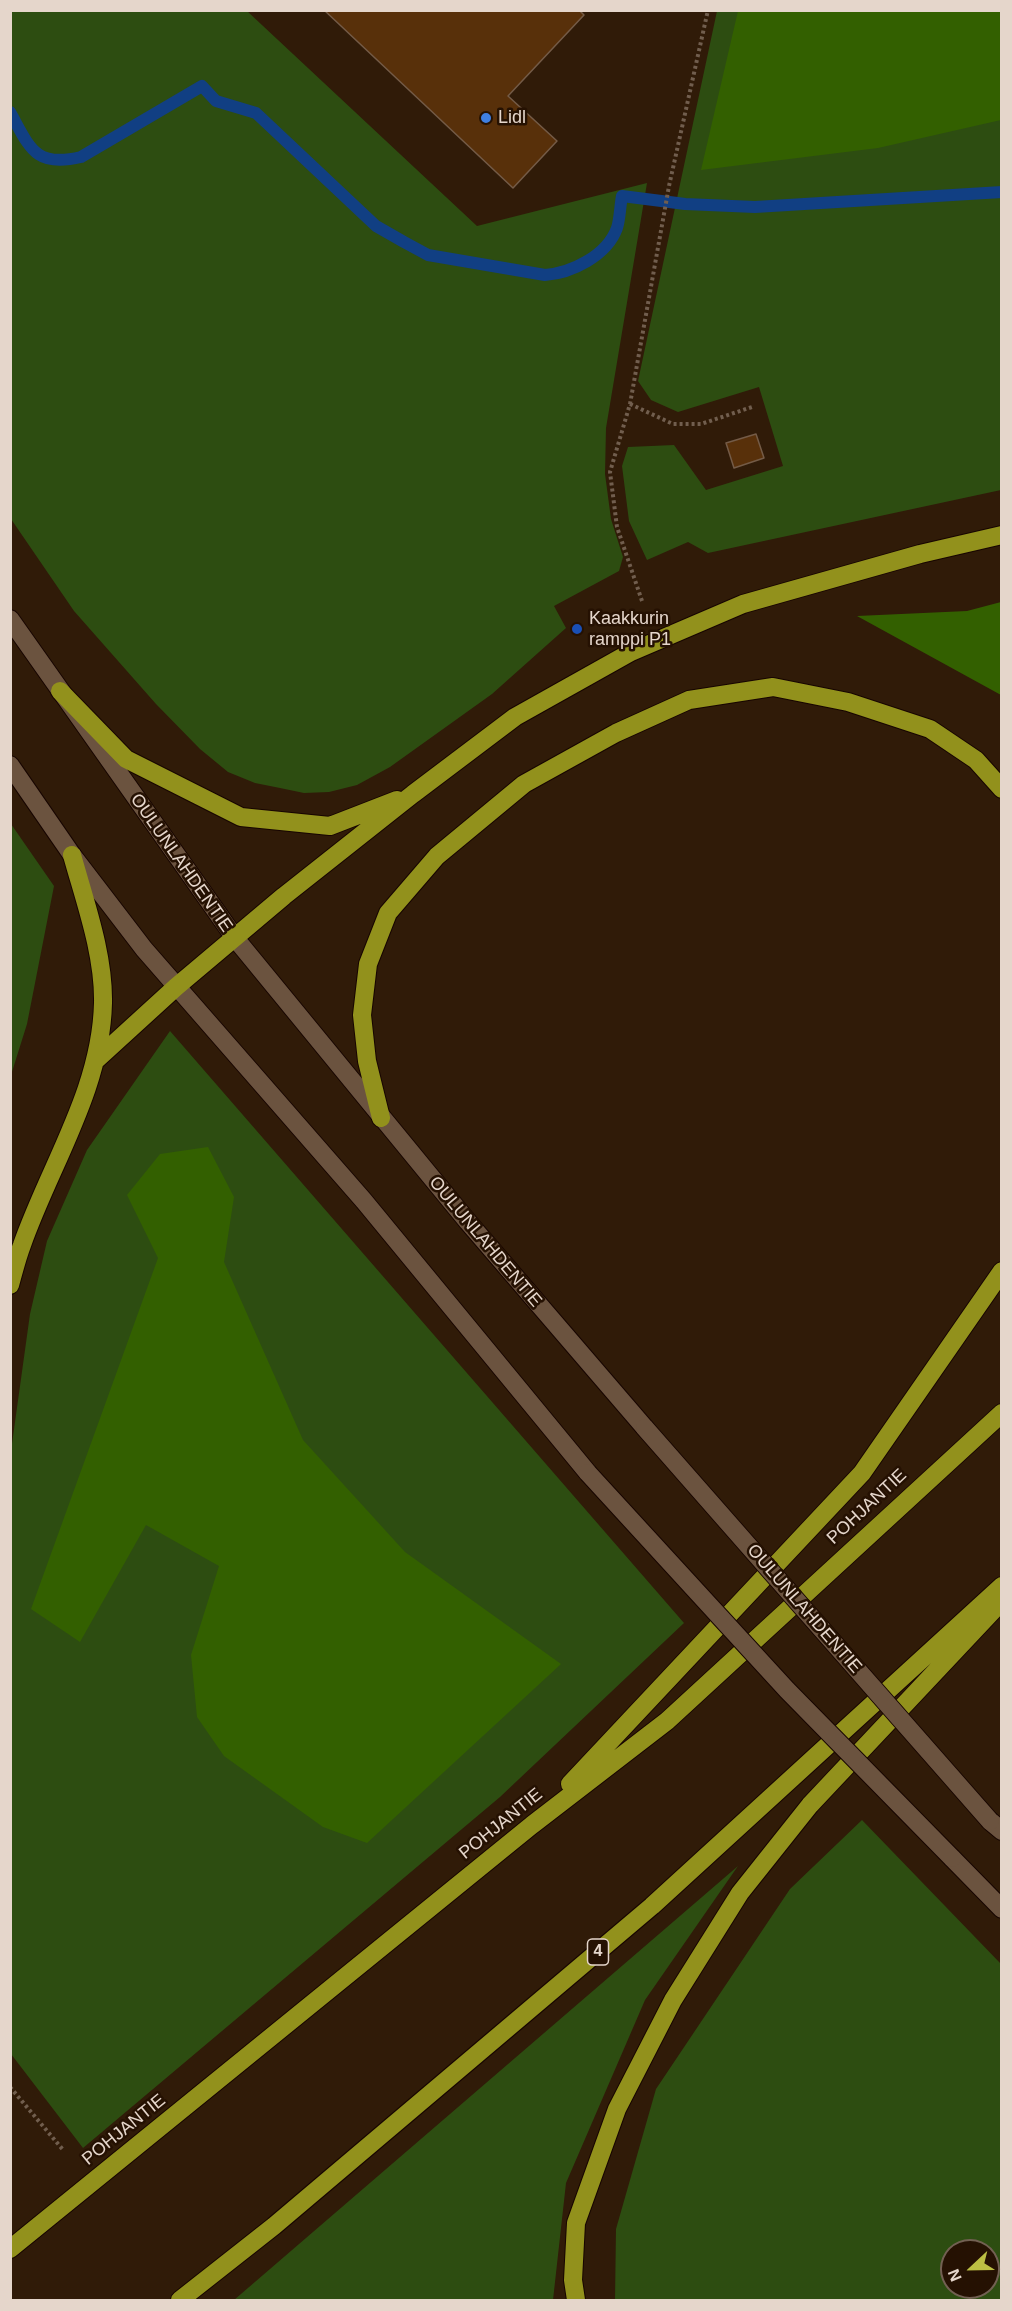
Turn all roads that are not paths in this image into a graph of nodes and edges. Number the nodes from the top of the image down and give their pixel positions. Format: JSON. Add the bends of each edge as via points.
{"nodes":[{"id":1,"x":1002,"y":535,"type":"edge"},
{"id":2,"x":10,"y":619,"type":"edge"},
{"id":3,"x":60,"y":692,"type":"junction"},
{"id":4,"x":10,"y":765,"type":"edge"},
{"id":5,"x":1002,"y":789,"type":"edge"},
{"id":6,"x":413,"y":794,"type":"junction"},
{"id":7,"x":72,"y":855,"type":"junction"},
{"id":8,"x":235,"y":938,"type":"junction"},
{"id":9,"x":176,"y":987,"type":"junction"},
{"id":10,"x":96,"y":1060,"type":"junction"},
{"id":11,"x":381,"y":1118,"type":"junction"},
{"id":12,"x":1002,"y":1271,"type":"edge"},
{"id":13,"x":10,"y":1285,"type":"edge"},
{"id":14,"x":1002,"y":1413,"type":"edge"},
{"id":15,"x":1002,"y":1586,"type":"edge"},
{"id":16,"x":1002,"y":1601,"type":"edge"},
{"id":17,"x":532,"y":1825,"type":"junction"},
{"id":18,"x":996,"y":1826,"type":"edge"},
{"id":19,"x":1002,"y":1909,"type":"edge"},
{"id":20,"x":10,"y":2249,"type":"edge"},
{"id":21,"x":180,"y":2301,"type":"edge"},
{"id":22,"x":576,"y":2301,"type":"edge"}],
"edges":[{"from":1,"to":6,"type":"highway","via":[[743,604],[631,652],[515,717]]},
{"from":2,"to":3,"type":"main road","name":"OULUNLAHDENTIE"},
{"from":3,"to":6,"type":"highway","via":[[126,759],[241,817],[330,826]]},
{"from":3,"to":8,"type":"main road","name":"OULUNLAHDENTIE"},
{"from":4,"to":7,"type":"main road"},
{"from":5,"to":11,"type":"highway","via":[[976,760],[930,729],[848,702],[773,687],[689,700],[616,733],[524,784],[437,856],[388,913],[368,964],[362,1015],[367,1061]]},
{"from":6,"to":8,"type":"highway"},
{"from":7,"to":9,"type":"main road"},
{"from":7,"to":10,"type":"highway","via":[[96,943],[103,1002]]},
{"from":8,"to":9,"type":"highway"},
{"from":8,"to":11,"type":"main road","name":"OULUNLAHDENTIE"},
{"from":9,"to":10,"type":"highway"},
{"from":9,"to":19,"type":"main road","bridge":true,"via":[[364,1202],[588,1473],[787,1690]]},
{"from":10,"to":13,"type":"highway","via":[[21,1245]]},
{"from":11,"to":18,"type":"main road","name":"OULUNLAHDENTIE","bridge":true,"via":[[645,1428]]},
{"from":12,"to":17,"type":"highway","via":[[862,1473]]},
{"from":14,"to":17,"type":"highway","name":"POHJANTIE","via":[[667,1721]]},
{"from":15,"to":21,"type":"highway","number":"4","via":[[652,1906]]},
{"from":16,"to":22,"type":"highway","via":[[810,1805],[740,1893],[673,2000],[617,2109],[576,2223]]},
{"from":17,"to":20,"type":"highway","name":"POHJANTIE"}]}
